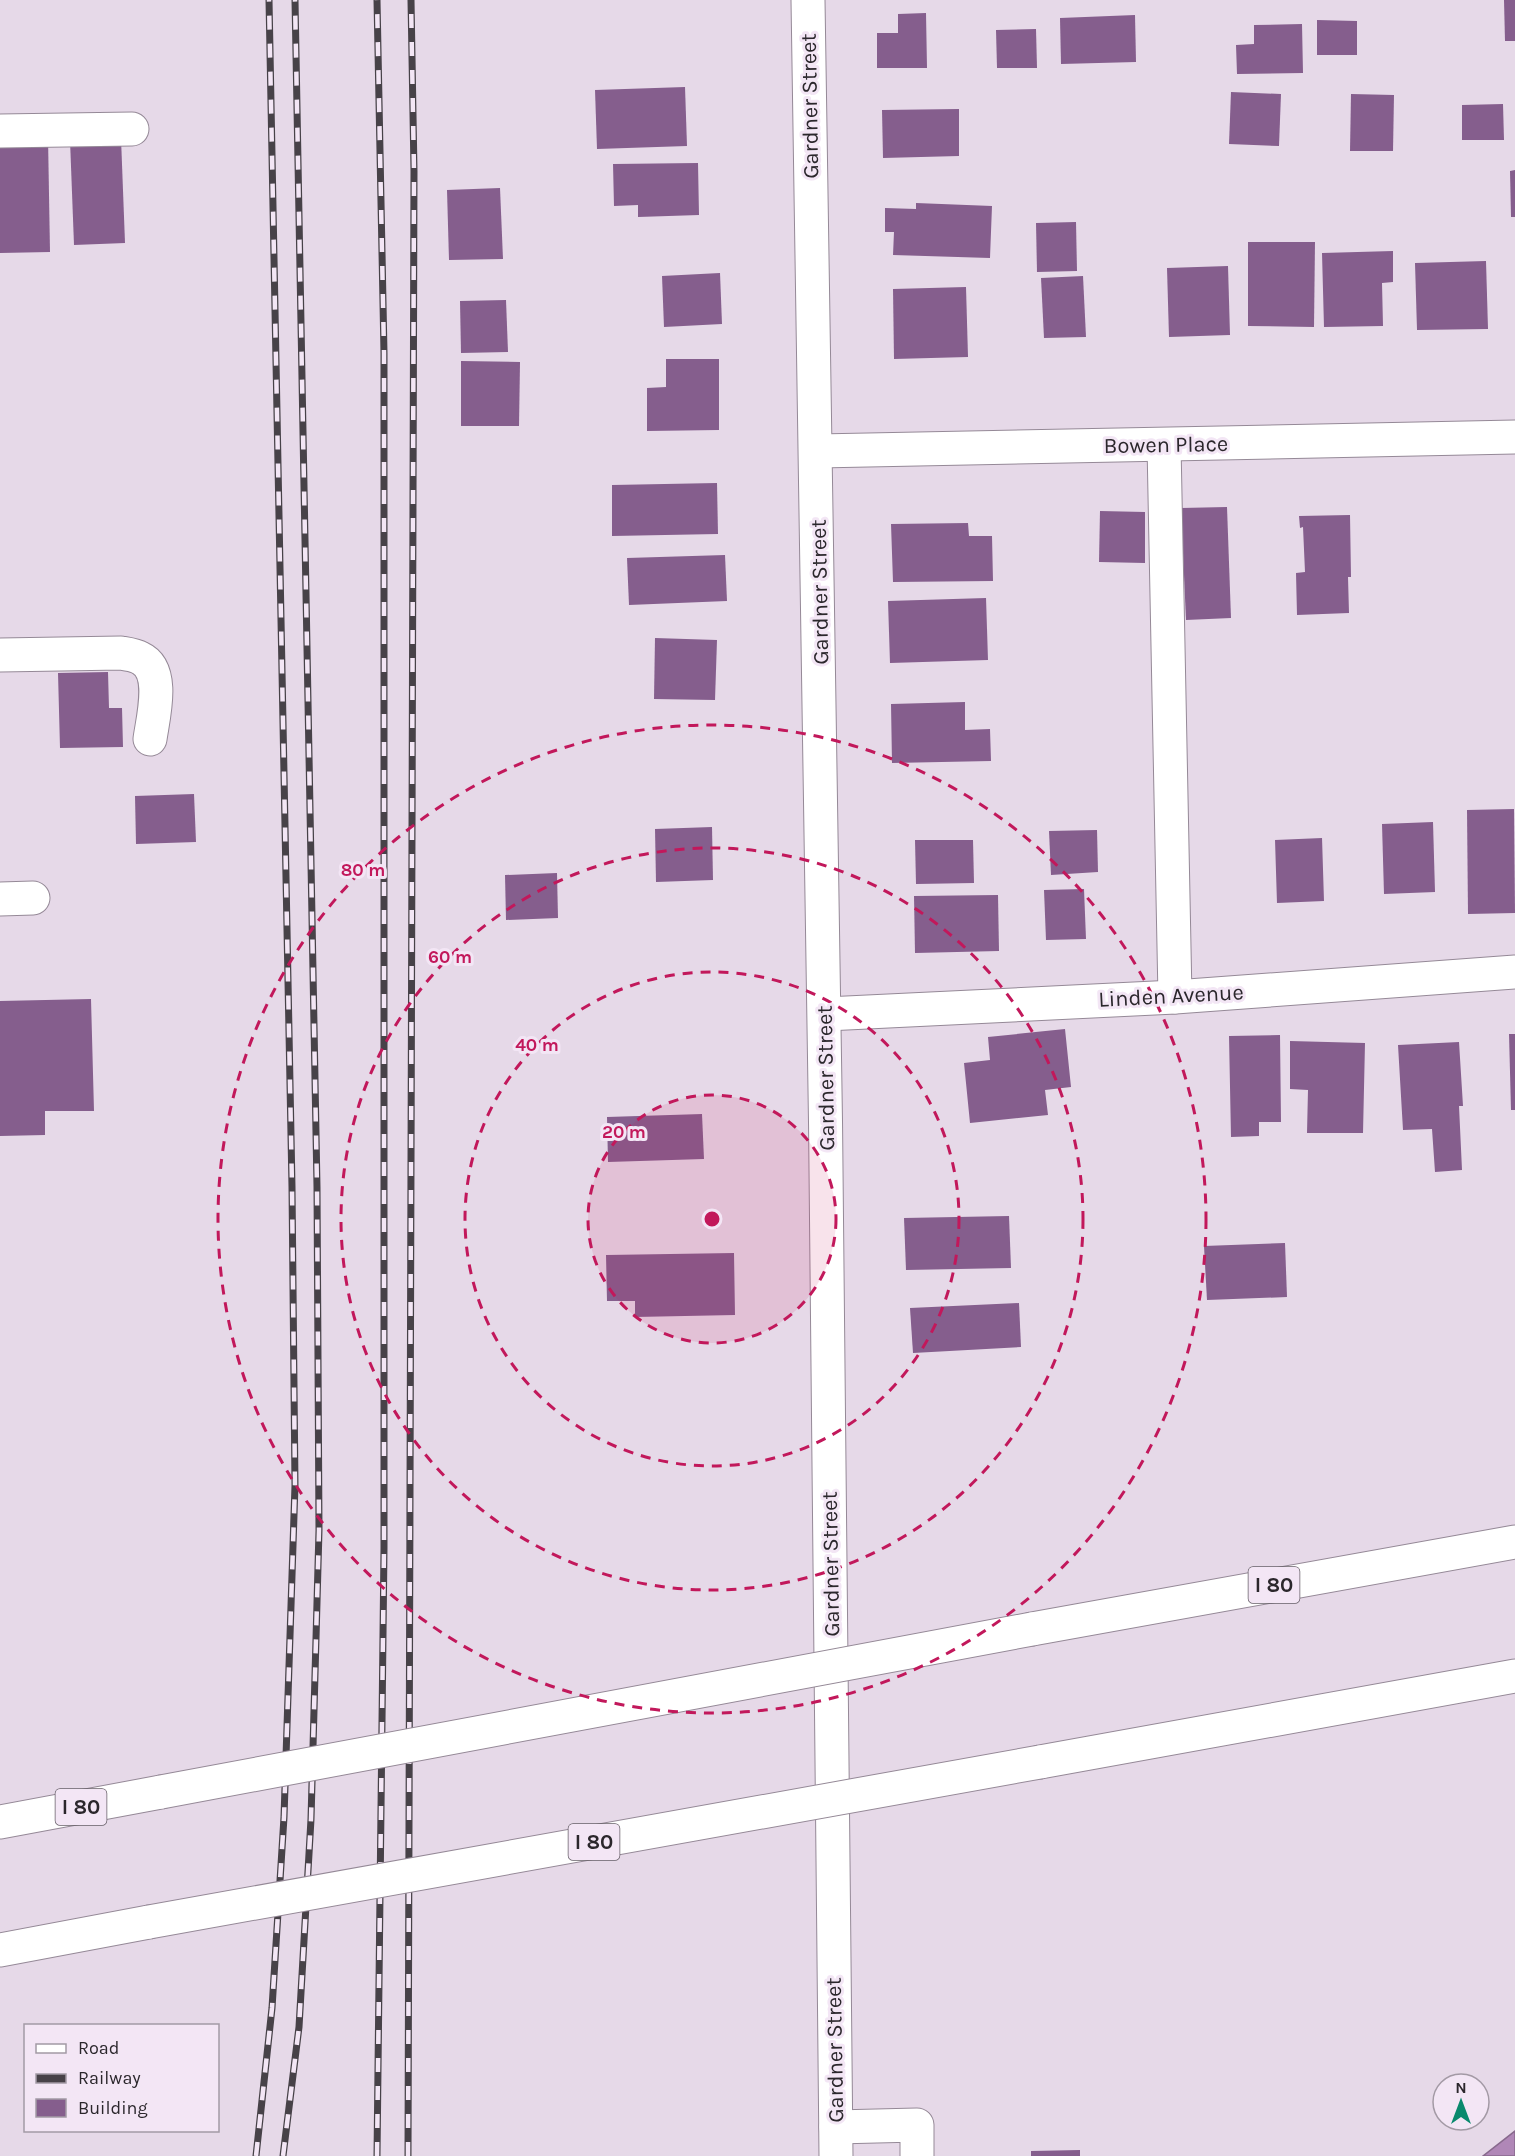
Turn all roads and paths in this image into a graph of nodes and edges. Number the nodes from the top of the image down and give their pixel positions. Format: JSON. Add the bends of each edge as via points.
{"nodes":[{"id":1,"x":808,"y":0,"type":"edge"},
{"id":2,"x":132,"y":129,"type":"dead end"},
{"id":3,"x":0,"y":132,"type":"edge"},
{"id":4,"x":1515,"y":437,"type":"edge"},
{"id":5,"x":1164,"y":445,"type":"junction"},
{"id":6,"x":818,"y":451,"type":"junction"},
{"id":7,"x":0,"y":655,"type":"edge"},
{"id":8,"x":150,"y":739,"type":"dead end"},
{"id":9,"x":33,"y":898,"type":"dead end"},
{"id":10,"x":0,"y":899,"type":"edge"},
{"id":11,"x":1515,"y":972,"type":"edge"},
{"id":12,"x":1174,"y":997,"type":"junction"},
{"id":13,"x":826,"y":1014,"type":"junction"},
{"id":14,"x":1515,"y":1542,"type":"edge"},
{"id":15,"x":1515,"y":1676,"type":"edge"},
{"id":16,"x":0,"y":1822,"type":"edge"},
{"id":17,"x":0,"y":1950,"type":"edge"},
{"id":18,"x":836,"y":2141,"type":"edge"},
{"id":19,"x":917,"y":2156,"type":"edge"}],
"edges":[{"from":1,"to":6,"type":"main road","name":"Gardner Street"},
{"from":2,"to":3,"type":"main road"},
{"from":4,"to":5,"type":"main road","name":"Bowen Place"},
{"from":5,"to":6,"type":"main road","name":"Bowen Place"},
{"from":5,"to":12,"type":"main road"},
{"from":6,"to":13,"type":"main road","name":"Gardner Street"},
{"from":7,"to":8,"type":"main road","via":[[121,653],[141,658],[152,667],[156,687]]},
{"from":9,"to":10,"type":"main road"},
{"from":11,"to":12,"type":"main road","name":"Linden Avenue"},
{"from":12,"to":13,"type":"main road","name":"Linden Avenue"},
{"from":13,"to":18,"type":"main road","name":"Gardner Street"},
{"from":14,"to":16,"type":"main road","number":"I 80","bridge":true},
{"from":15,"to":17,"type":"main road","number":"I 80","bridge":true},
{"from":18,"to":19,"type":"main road","via":[[917,2125]]}]}
